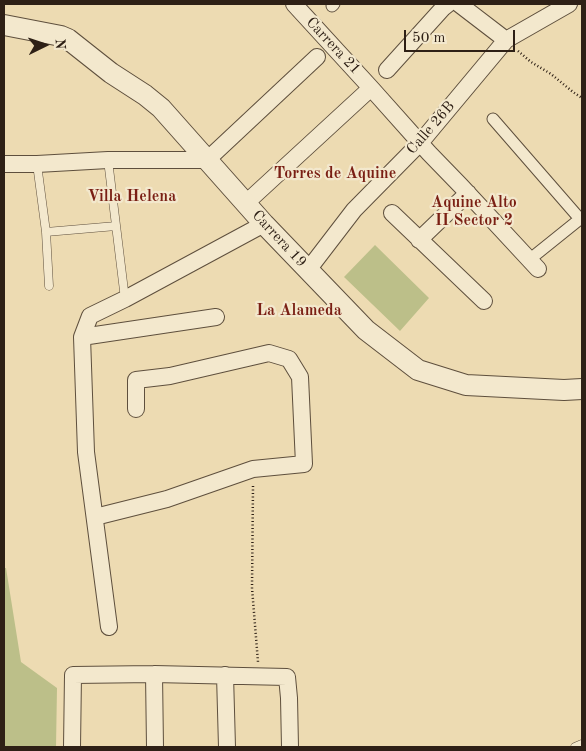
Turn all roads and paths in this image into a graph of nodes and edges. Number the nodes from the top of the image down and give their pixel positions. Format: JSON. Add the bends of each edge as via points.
{"nodes":[{"id":1,"x":294,"y":4,"type":"edge"},
{"id":2,"x":459,"y":4,"type":"edge"},
{"id":3,"x":569,"y":4,"type":"edge"},
{"id":4,"x":443,"y":5,"type":"edge"},
{"id":5,"x":4,"y":25,"type":"edge"},
{"id":6,"x":506,"y":40,"type":"junction"},
{"id":7,"x":316,"y":57,"type":"dead end"},
{"id":8,"x":387,"y":70,"type":"dead end"},
{"id":9,"x":372,"y":88,"type":"junction"},
{"id":10,"x":582,"y":98,"type":"edge"},
{"id":11,"x":492,"y":119,"type":"dead end"},
{"id":12,"x":420,"y":142,"type":"junction"},
{"id":13,"x":108,"y":160,"type":"junction"},
{"id":14,"x":207,"y":160,"type":"junction"},
{"id":15,"x":4,"y":164,"type":"edge"},
{"id":16,"x":37,"y":164,"type":"junction"},
{"id":17,"x":468,"y":193,"type":"junction"},
{"id":18,"x":246,"y":203,"type":"junction"},
{"id":19,"x":392,"y":213,"type":"dead end"},
{"id":20,"x":581,"y":221,"type":"edge"},
{"id":21,"x":264,"y":224,"type":"junction"},
{"id":22,"x":116,"y":226,"type":"junction"},
{"id":23,"x":46,"y":232,"type":"junction"},
{"id":24,"x":419,"y":240,"type":"junction"},
{"id":25,"x":533,"y":265,"type":"joint"},
{"id":26,"x":308,"y":270,"type":"junction"},
{"id":27,"x":49,"y":286,"type":"dead end"},
{"id":28,"x":125,"y":299,"type":"junction"},
{"id":29,"x":484,"y":301,"type":"dead end"},
{"id":30,"x":216,"y":317,"type":"dead end"},
{"id":31,"x":82,"y":338,"type":"junction"},
{"id":32,"x":582,"y":389,"type":"edge"},
{"id":33,"x":136,"y":409,"type":"dead end"},
{"id":34,"x":253,"y":469,"type":"junction"},
{"id":35,"x":95,"y":516,"type":"junction"},
{"id":36,"x":109,"y":628,"type":"dead end"},
{"id":37,"x":154,"y":674,"type":"junction"},
{"id":38,"x":225,"y":676,"type":"junction"},
{"id":39,"x":259,"y":676,"type":"junction"},
{"id":40,"x":582,"y":744,"type":"edge"},
{"id":41,"x":72,"y":747,"type":"edge"},
{"id":42,"x":156,"y":747,"type":"edge"},
{"id":43,"x":227,"y":747,"type":"edge"},
{"id":44,"x":290,"y":747,"type":"edge"},
{"id":45,"x":575,"y":747,"type":"edge"}],
"edges":[{"from":1,"to":9,"type":"street","name":"Carrera 21"},
{"from":2,"to":6,"type":"street"},
{"from":3,"to":6,"type":"street","name":"Calle 26B"},
{"from":4,"to":8,"type":"street"},
{"from":5,"to":14,"type":"street","name":"Carrera 19","via":[[68,39],[161,108]]},
{"from":6,"to":10,"type":"path"},
{"from":6,"to":12,"type":"street","name":"Calle 26B"},
{"from":7,"to":14,"type":"street"},
{"from":9,"to":12,"type":"street","name":"Carrera 21"},
{"from":9,"to":18,"type":"street"},
{"from":11,"to":20,"type":"street"},
{"from":12,"to":17,"type":"street","name":"Carrera 21"},
{"from":12,"to":26,"type":"street","name":"Calle 26B","via":[[354,210]]},
{"from":13,"to":14,"type":"street"},
{"from":13,"to":16,"type":"street"},
{"from":13,"to":22,"type":"lane"},
{"from":14,"to":18,"type":"street","name":"Carrera 19"},
{"from":15,"to":16,"type":"street"},
{"from":16,"to":23,"type":"lane"},
{"from":17,"to":24,"type":"street"},
{"from":17,"to":25,"type":"street","name":"Carrera 21"},
{"from":18,"to":21,"type":"street","name":"Carrera 19"},
{"from":19,"to":24,"type":"street"},
{"from":20,"to":25,"type":"street"},
{"from":21,"to":26,"type":"street","name":"Carrera 19"},
{"from":21,"to":28,"type":"street"},
{"from":22,"to":23,"type":"lane"},
{"from":22,"to":28,"type":"lane"},
{"from":23,"to":27,"type":"lane"},
{"from":24,"to":29,"type":"street"},
{"from":26,"to":32,"type":"street","name":"Carrera 19","via":[[366,330],[418,370],[466,385]]},
{"from":28,"to":31,"type":"street","via":[[90,316]]},
{"from":30,"to":31,"type":"street"},
{"from":31,"to":35,"type":"street","via":[[86,452]]},
{"from":33,"to":34,"type":"street","via":[[136,380],[170,376],[269,353],[289,360],[300,377],[304,464]]},
{"from":34,"to":35,"type":"street","via":[[167,499]]},
{"from":34,"to":39,"type":"path","via":[[252,588]]},
{"from":35,"to":36,"type":"street"},
{"from":37,"to":38,"type":"street"},
{"from":37,"to":41,"type":"street","via":[[73,675]]},
{"from":37,"to":42,"type":"street"},
{"from":38,"to":39,"type":"street"},
{"from":38,"to":43,"type":"street"},
{"from":39,"to":44,"type":"street","via":[[287,677]]},
{"from":40,"to":45,"type":"lane"}]}
